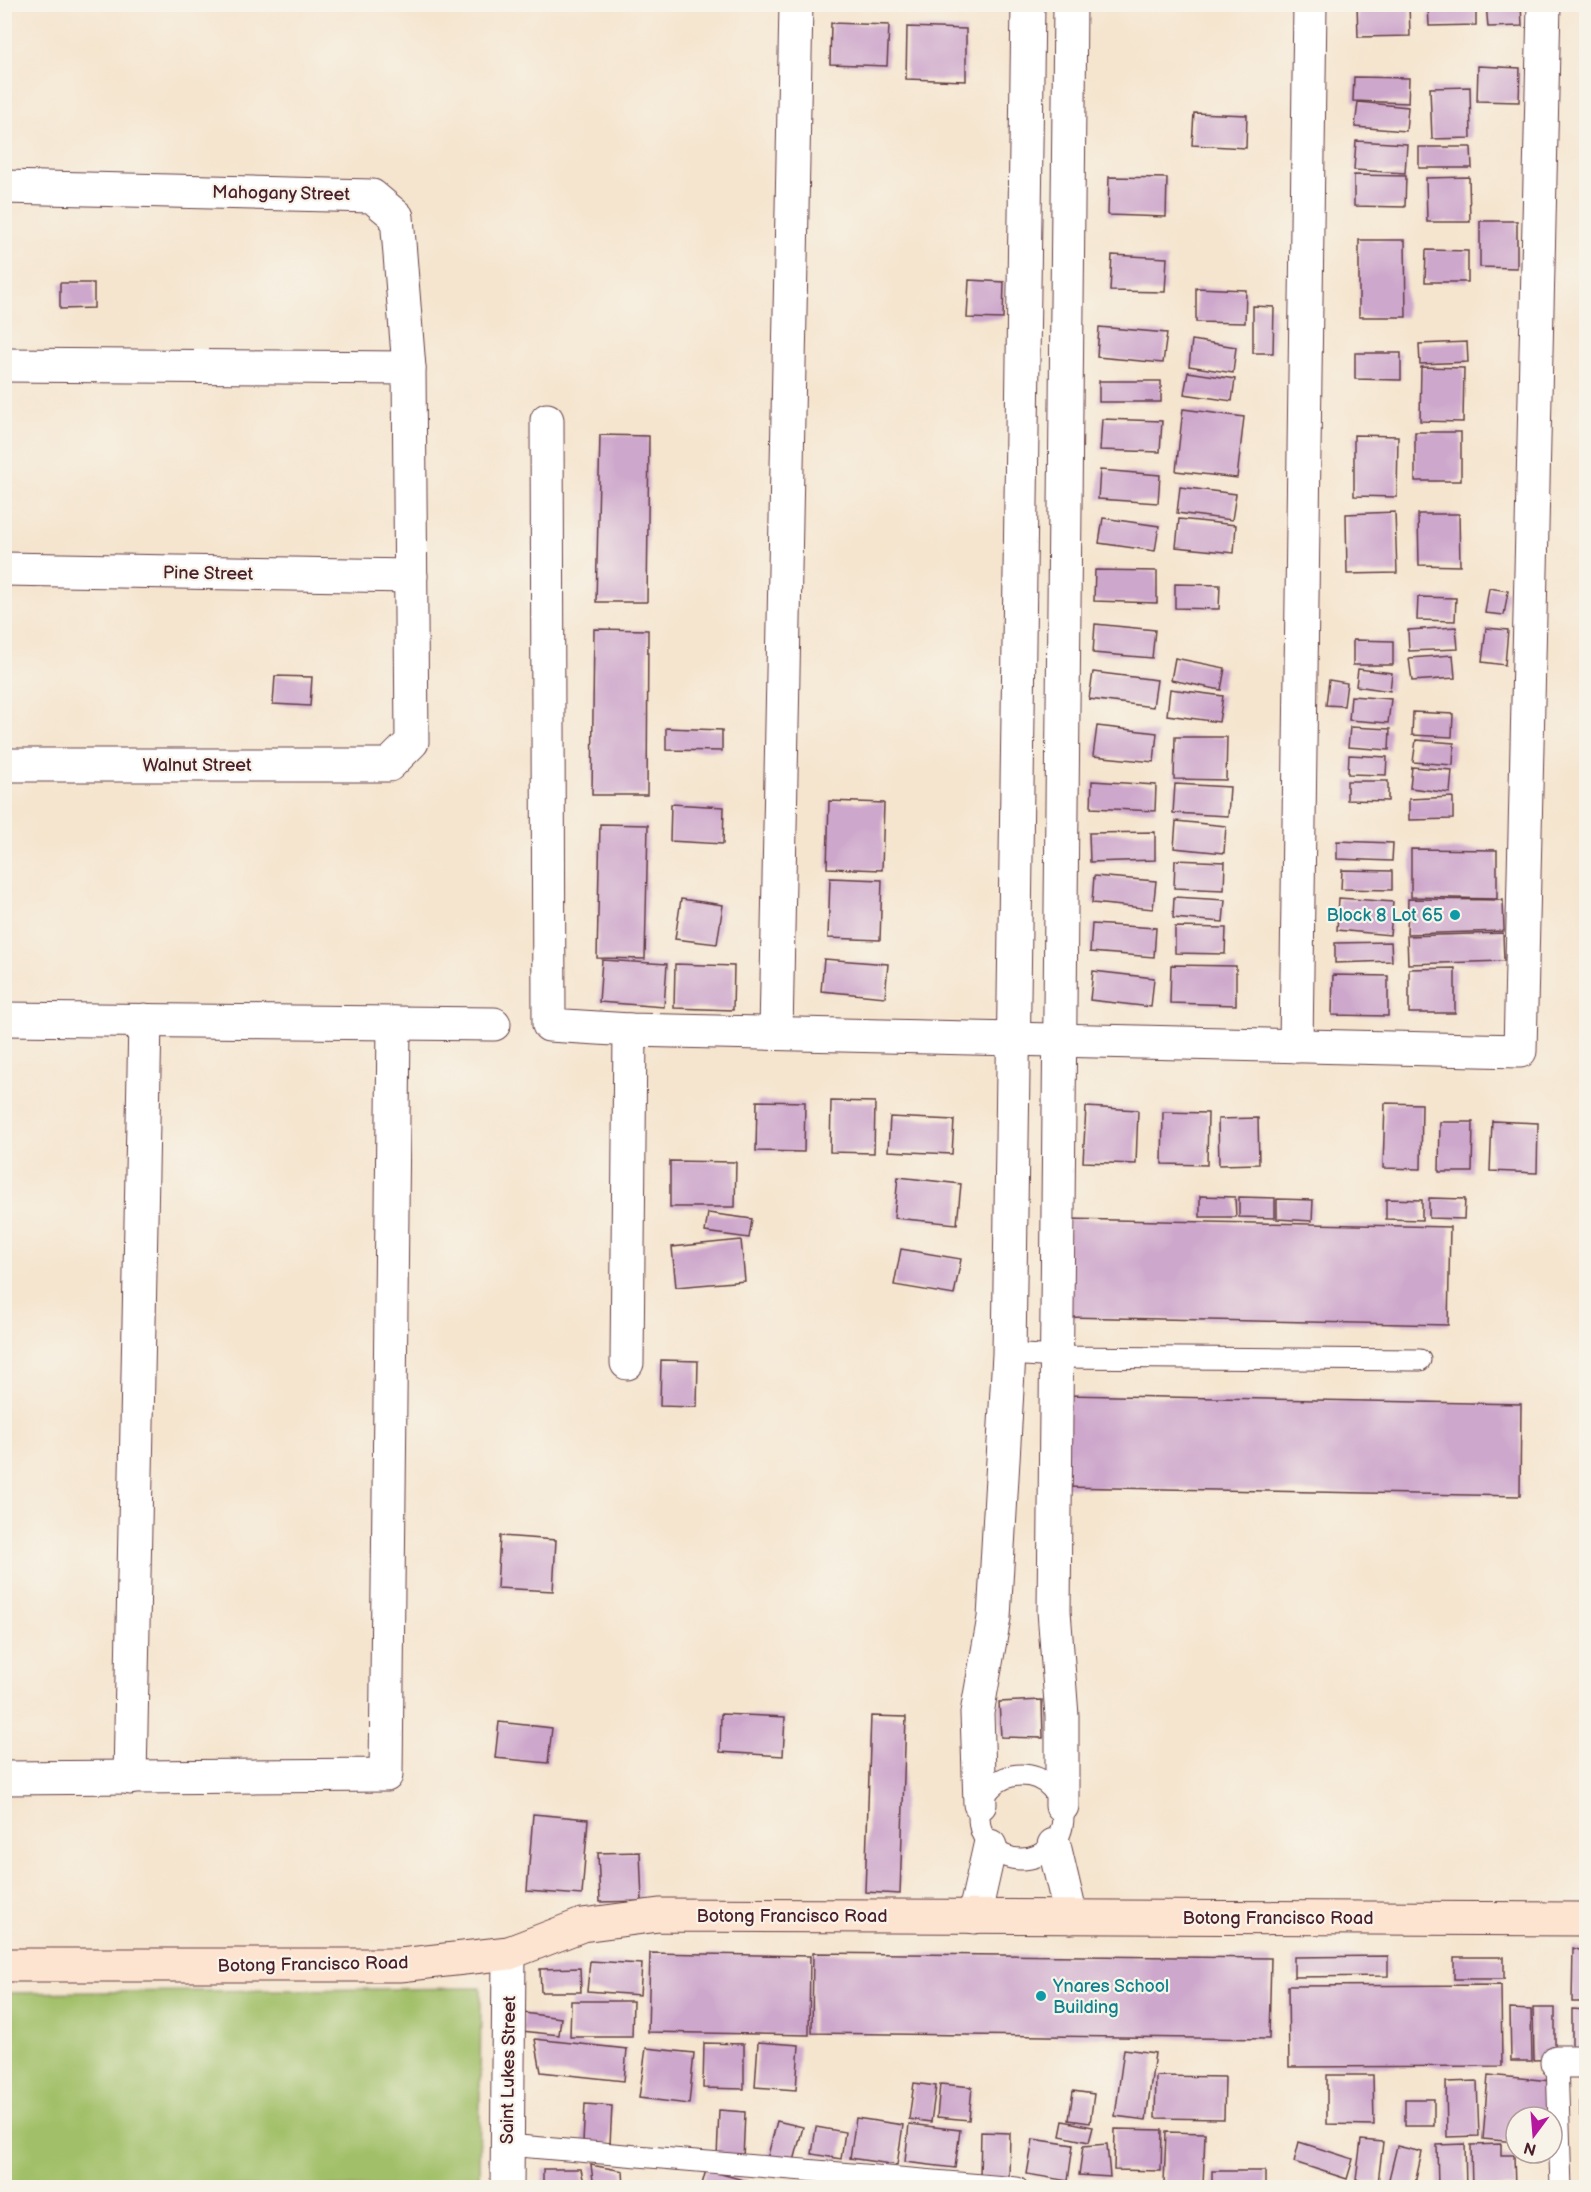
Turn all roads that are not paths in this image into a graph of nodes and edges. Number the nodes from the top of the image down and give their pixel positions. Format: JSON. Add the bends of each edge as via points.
{"nodes":[{"id":1,"x":796,"y":4,"type":"edge"},
{"id":2,"x":1028,"y":4,"type":"edge"},
{"id":3,"x":1070,"y":4,"type":"edge"},
{"id":4,"x":1310,"y":4,"type":"edge"},
{"id":5,"x":1544,"y":4,"type":"edge"},
{"id":6,"x":4,"y":187,"type":"edge"},
{"id":7,"x":4,"y":365,"type":"edge"},
{"id":8,"x":409,"y":368,"type":"junction"},
{"id":9,"x":547,"y":420,"type":"dead end"},
{"id":10,"x":4,"y":569,"type":"edge"},
{"id":11,"x":411,"y":576,"type":"junction"},
{"id":12,"x":4,"y":765,"type":"edge"},
{"id":13,"x":390,"y":765,"type":"joint"},
{"id":14,"x":4,"y":1019,"type":"edge"},
{"id":15,"x":145,"y":1020,"type":"junction"},
{"id":16,"x":394,"y":1023,"type":"junction"},
{"id":17,"x":494,"y":1024,"type":"dead end"},
{"id":18,"x":630,"y":1030,"type":"junction"},
{"id":19,"x":776,"y":1033,"type":"junction"},
{"id":20,"x":1014,"y":1039,"type":"junction"},
{"id":21,"x":1059,"y":1040,"type":"junction"},
{"id":22,"x":1296,"y":1046,"type":"junction"},
{"id":23,"x":1009,"y":1354,"type":"junction"},
{"id":24,"x":1056,"y":1357,"type":"junction"},
{"id":25,"x":1420,"y":1360,"type":"dead end"},
{"id":26,"x":627,"y":1363,"type":"dead end"},
{"id":27,"x":4,"y":1778,"type":"edge"},
{"id":28,"x":130,"y":1778,"type":"junction"},
{"id":29,"x":980,"y":1804,"type":"junction"},
{"id":30,"x":1062,"y":1806,"type":"junction"},
{"id":31,"x":1054,"y":1845,"type":"junction"},
{"id":32,"x":990,"y":1846,"type":"junction"},
{"id":33,"x":974,"y":1917,"type":"junction"},
{"id":34,"x":1071,"y":1917,"type":"junction"},
{"id":35,"x":1587,"y":1919,"type":"edge"},
{"id":36,"x":509,"y":1953,"type":"junction"},
{"id":37,"x":4,"y":1965,"type":"edge"},
{"id":38,"x":1572,"y":2062,"type":"edge"},
{"id":39,"x":507,"y":2145,"type":"junction"},
{"id":40,"x":507,"y":2187,"type":"edge"},
{"id":41,"x":1017,"y":2187,"type":"edge"},
{"id":42,"x":1561,"y":2187,"type":"edge"}],
"edges":[{"from":1,"to":19,"type":"street"},
{"from":2,"to":20,"type":"street"},
{"from":3,"to":21,"type":"street"},
{"from":4,"to":22,"type":"street"},
{"from":5,"to":22,"type":"street","via":[[1520,1051]]},
{"from":6,"to":8,"type":"street","name":"Mahogany Street","via":[[372,196],[397,217]]},
{"from":7,"to":8,"type":"street"},
{"from":8,"to":11,"type":"street","name":"Mahogany Street"},
{"from":9,"to":18,"type":"street","via":[[549,1025]]},
{"from":10,"to":11,"type":"street","name":"Pine Street"},
{"from":11,"to":13,"type":"street","name":"Mahogany Street","via":[[412,742]]},
{"from":12,"to":13,"type":"street","name":"Walnut Street"},
{"from":14,"to":15,"type":"street"},
{"from":15,"to":16,"type":"street"},
{"from":15,"to":28,"type":"street"},
{"from":16,"to":17,"type":"street"},
{"from":16,"to":28,"type":"street","via":[[386,1775]]},
{"from":18,"to":19,"type":"street"},
{"from":18,"to":26,"type":"street"},
{"from":19,"to":20,"type":"street"},
{"from":20,"to":21,"type":"street"},
{"from":20,"to":23,"type":"street"},
{"from":21,"to":22,"type":"street"},
{"from":21,"to":24,"type":"street"},
{"from":23,"to":24,"type":"lane"},
{"from":23,"to":29,"type":"street","via":[[994,1618],[977,1713]]},
{"from":24,"to":25,"type":"lane"},
{"from":24,"to":30,"type":"street","via":[[1054,1611],[1062,1716]]},
{"from":27,"to":28,"type":"street"},
{"from":29,"to":30,"type":"lane","via":[[987,1791],[1000,1781],[1014,1775],[1029,1775],[1044,1781]]},
{"from":29,"to":32,"type":"lane","via":[[978,1819]]},
{"from":30,"to":31,"type":"lane","via":[[1062,1833]]},
{"from":31,"to":32,"type":"lane","via":[[1044,1854],[1016,1860]]},
{"from":31,"to":34,"type":"street"},
{"from":32,"to":33,"type":"street"},
{"from":33,"to":34,"type":"street","name":"Botong Francisco Road"},
{"from":33,"to":36,"type":"street","name":"Botong Francisco Road","via":[[659,1915],[582,1924]]},
{"from":34,"to":35,"type":"street","name":"Botong Francisco Road"},
{"from":36,"to":37,"type":"street","name":"Botong Francisco Road","via":[[399,1965]]},
{"from":36,"to":39,"type":"street","name":"Saint Lukes Street"},
{"from":38,"to":42,"type":"lane"},
{"from":39,"to":40,"type":"street","name":"Saint Lukes Street"},
{"from":39,"to":41,"type":"lane"}]}
